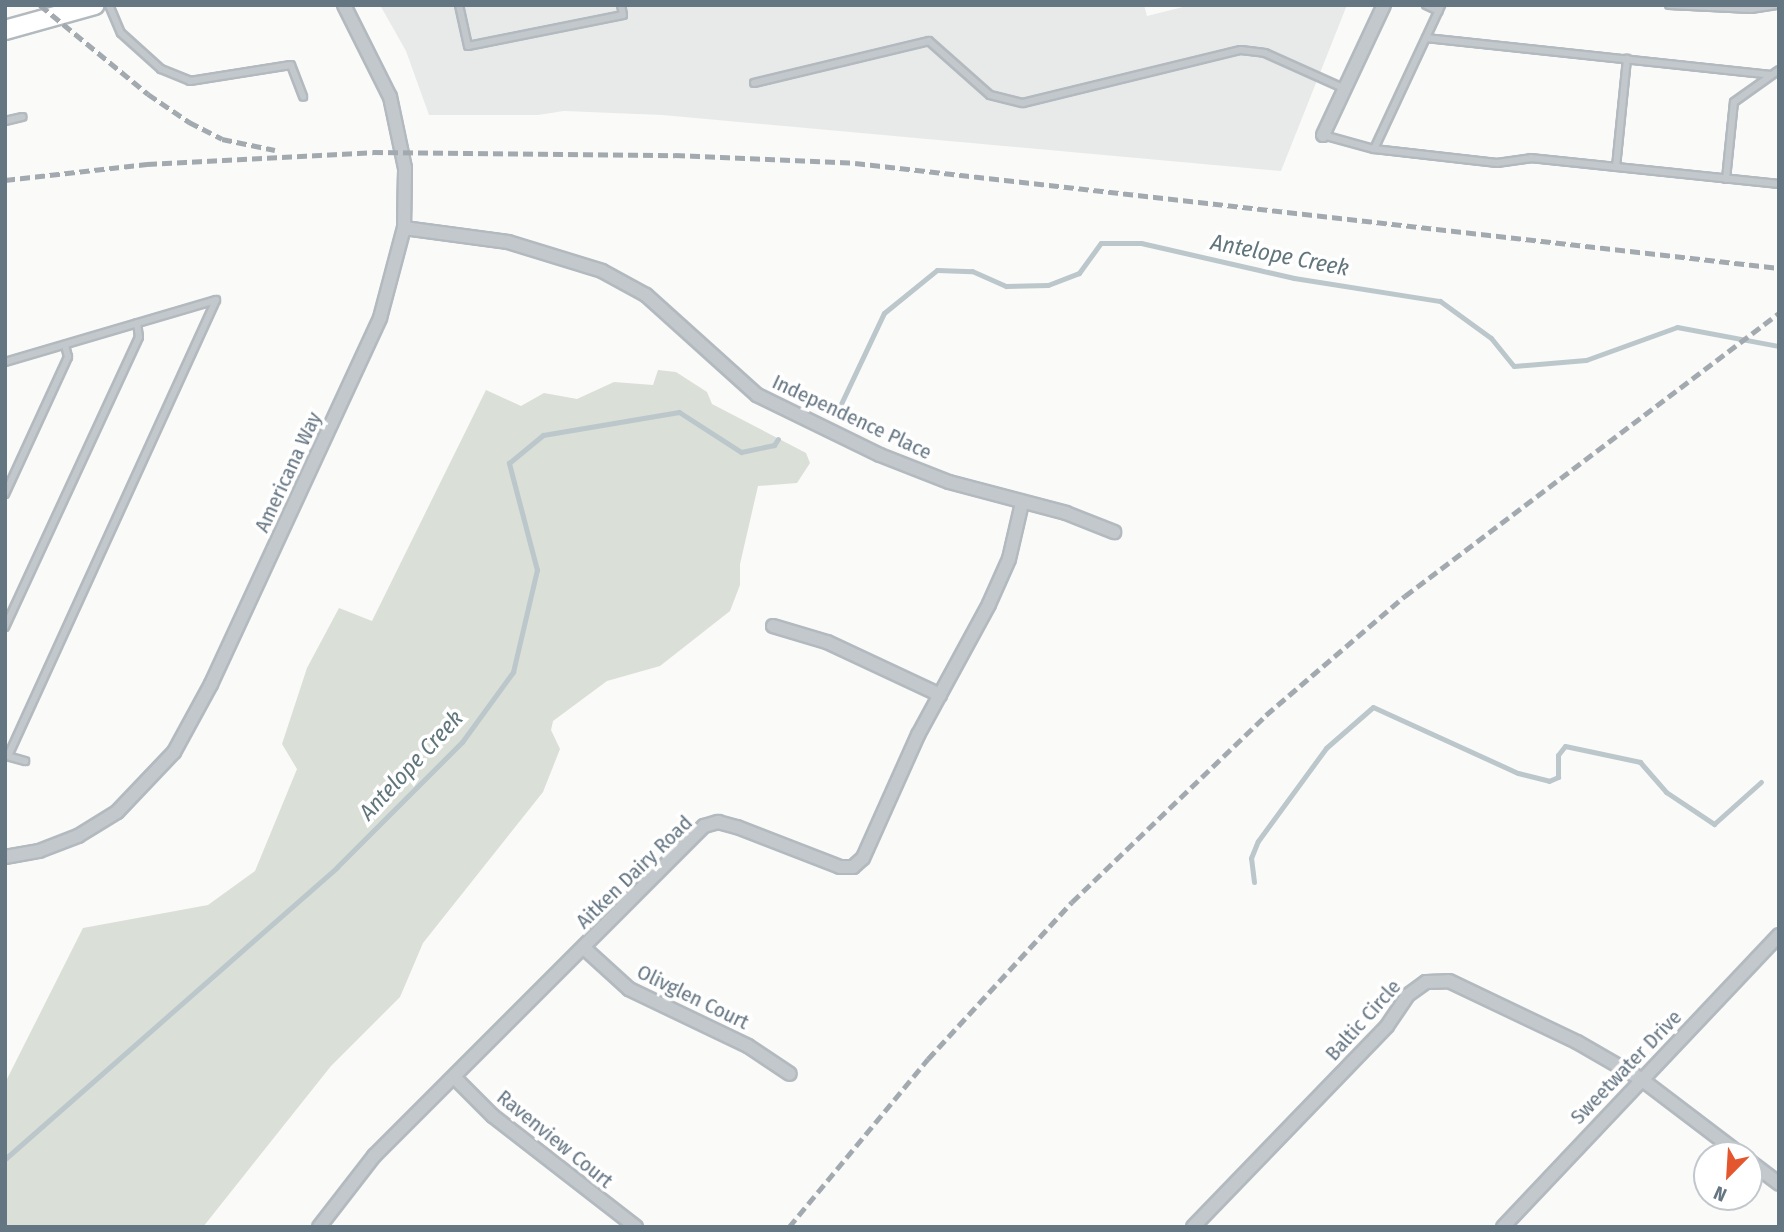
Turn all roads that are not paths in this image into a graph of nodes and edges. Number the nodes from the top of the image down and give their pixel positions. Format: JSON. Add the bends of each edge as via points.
{"nodes":[{"id":1,"x":95,"y":5,"type":"edge"},
{"id":2,"x":109,"y":5,"type":"edge"},
{"id":3,"x":344,"y":5,"type":"edge"},
{"id":4,"x":459,"y":5,"type":"edge"},
{"id":5,"x":621,"y":5,"type":"edge"},
{"id":6,"x":1384,"y":5,"type":"edge"},
{"id":7,"x":1426,"y":5,"type":"edge"},
{"id":8,"x":1669,"y":5,"type":"edge"},
{"id":9,"x":1777,"y":5,"type":"edge"},
{"id":10,"x":1440,"y":8,"type":"edge"},
{"id":11,"x":5,"y":30,"type":"edge"},
{"id":12,"x":1426,"y":38,"type":"junction"},
{"id":13,"x":1627,"y":59,"type":"junction"},
{"id":14,"x":1779,"y":70,"type":"edge"},
{"id":15,"x":1771,"y":75,"type":"junction"},
{"id":16,"x":754,"y":83,"type":"dead end"},
{"id":17,"x":1345,"y":89,"type":"junction"},
{"id":18,"x":303,"y":97,"type":"dead end"},
{"id":19,"x":23,"y":117,"type":"dead end"},
{"id":20,"x":5,"y":121,"type":"edge"},
{"id":21,"x":1323,"y":135,"type":"joint"},
{"id":22,"x":1374,"y":149,"type":"junction"},
{"id":23,"x":1616,"y":167,"type":"junction"},
{"id":24,"x":1726,"y":179,"type":"junction"},
{"id":25,"x":1779,"y":184,"type":"edge"},
{"id":26,"x":404,"y":228,"type":"junction"},
{"id":27,"x":137,"y":323,"type":"junction"},
{"id":28,"x":65,"y":345,"type":"junction"},
{"id":29,"x":5,"y":362,"type":"edge"},
{"id":30,"x":5,"y":494,"type":"edge"},
{"id":31,"x":1022,"y":503,"type":"junction"},
{"id":32,"x":1114,"y":532,"type":"dead end"},
{"id":33,"x":773,"y":626,"type":"dead end"},
{"id":34,"x":5,"y":627,"type":"edge"},
{"id":35,"x":940,"y":695,"type":"junction"},
{"id":36,"x":7,"y":756,"type":"edge"},
{"id":37,"x":25,"y":761,"type":"dead end"},
{"id":38,"x":5,"y":857,"type":"edge"},
{"id":39,"x":1779,"y":935,"type":"edge"},
{"id":40,"x":584,"y":948,"type":"junction"},
{"id":41,"x":790,"y":1074,"type":"dead end"},
{"id":42,"x":454,"y":1077,"type":"junction"},
{"id":43,"x":1641,"y":1079,"type":"junction"},
{"id":44,"x":1723,"y":1141,"type":"edge"},
{"id":45,"x":1763,"y":1172,"type":"edge"},
{"id":46,"x":1779,"y":1184,"type":"edge"},
{"id":47,"x":319,"y":1227,"type":"edge"},
{"id":48,"x":636,"y":1227,"type":"edge"},
{"id":49,"x":1193,"y":1227,"type":"edge"},
{"id":50,"x":1503,"y":1227,"type":"edge"}],
"edges":[{"from":1,"to":11,"type":"main road"},
{"from":2,"to":18,"type":"lane","via":[[121,33],[161,69],[190,81],[291,65]]},
{"from":3,"to":26,"type":"street","name":"Americana Way","via":[[376,64],[399,128],[405,168]]},
{"from":4,"to":5,"type":"lane","via":[[468,46],[623,15]]},
{"from":6,"to":17,"type":"street"},
{"from":7,"to":10,"type":"lane"},
{"from":8,"to":9,"type":"lane","via":[[1765,9]]},
{"from":10,"to":12,"type":"lane"},
{"from":12,"to":13,"type":"lane"},
{"from":12,"to":22,"type":"lane"},
{"from":13,"to":15,"type":"lane"},
{"from":13,"to":23,"type":"lane"},
{"from":14,"to":15,"type":"lane"},
{"from":15,"to":24,"type":"lane","via":[[1734,102]]},
{"from":16,"to":17,"type":"lane","via":[[929,41],[990,95],[1023,103],[1252,49]]},
{"from":17,"to":21,"type":"street"},
{"from":19,"to":20,"type":"lane"},
{"from":21,"to":22,"type":"lane"},
{"from":22,"to":23,"type":"lane","via":[[1497,163],[1531,158]]},
{"from":23,"to":24,"type":"lane"},
{"from":24,"to":25,"type":"lane"},
{"from":26,"to":31,"type":"street","name":"Independence Place","via":[[508,242],[602,271],[646,295],[757,395],[880,455]]},
{"from":26,"to":38,"type":"street","name":"Americana Way","via":[[380,318],[211,684],[174,752],[150,782],[107,818],[78,836]]},
{"from":27,"to":28,"type":"lane"},
{"from":27,"to":34,"type":"lane","via":[[139,337]]},
{"from":27,"to":36,"type":"lane","via":[[216,300]]},
{"from":28,"to":29,"type":"lane"},
{"from":28,"to":30,"type":"lane","via":[[68,357]]},
{"from":31,"to":32,"type":"street","name":"Independence Place","via":[[1066,513]]},
{"from":31,"to":35,"type":"street","name":"Aitken Dairy Road","via":[[1009,559],[962,661]]},
{"from":33,"to":35,"type":"street","via":[[827,642]]},
{"from":35,"to":40,"type":"street","name":"Aitken Dairy Road","via":[[863,859],[853,867],[840,867],[737,827],[711,824],[681,848]]},
{"from":36,"to":37,"type":"lane"},
{"from":39,"to":43,"type":"street","name":"Sweetwater Drive"},
{"from":40,"to":41,"type":"street","name":"Olivglen Court","via":[[629,989],[748,1046]]},
{"from":40,"to":42,"type":"street","name":"Aitken Dairy Road"},
{"from":42,"to":47,"type":"street","name":"Aitken Dairy Road","via":[[374,1156]]},
{"from":42,"to":48,"type":"street","name":"Ravenview Court","via":[[493,1115]]},
{"from":43,"to":44,"type":"street","name":"Baltic Circle"},
{"from":43,"to":49,"type":"street","name":"Baltic Circle","via":[[1577,1042],[1449,981],[1426,982],[1408,995],[1387,1026]]},
{"from":43,"to":50,"type":"street","name":"Sweetwater Drive"},
{"from":45,"to":46,"type":"street"}]}
